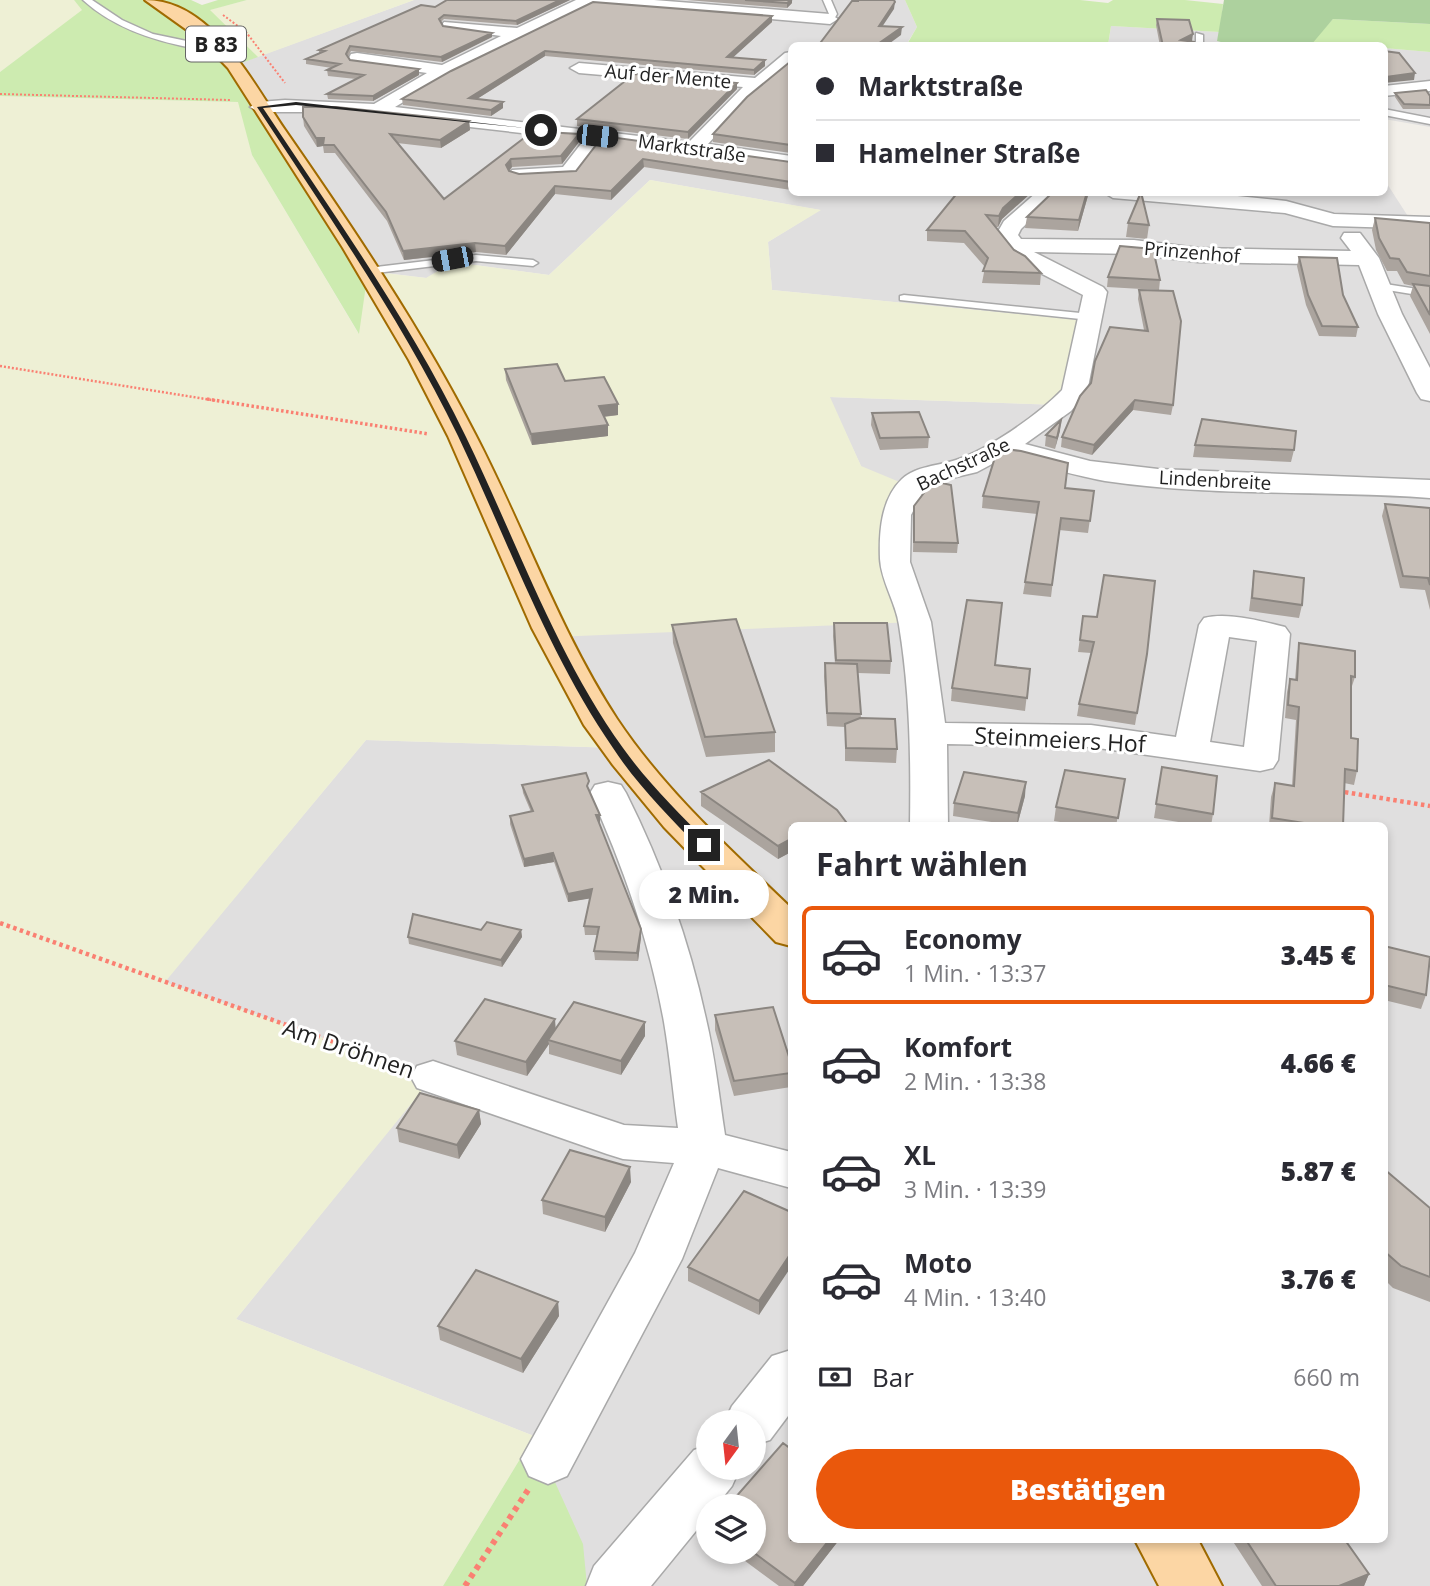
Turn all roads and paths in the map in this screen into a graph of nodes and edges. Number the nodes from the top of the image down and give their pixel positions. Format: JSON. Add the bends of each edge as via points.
{"nodes":[{"id":1,"x":87,"y":0,"type":"edge"},
{"id":2,"x":153,"y":0,"type":"edge"},
{"id":3,"x":588,"y":0,"type":"edge"},
{"id":4,"x":597,"y":0,"type":"edge"},
{"id":5,"x":827,"y":0,"type":"edge"},
{"id":6,"x":218,"y":11,"type":"dead end"},
{"id":7,"x":830,"y":19,"type":"junction"},
{"id":8,"x":450,"y":24,"type":"edge"},
{"id":9,"x":522,"y":34,"type":"junction"},
{"id":10,"x":1199,"y":35,"type":"dead end"},
{"id":11,"x":815,"y":38,"type":"dead end"},
{"id":12,"x":1200,"y":42,"type":"edge"},
{"id":13,"x":221,"y":49,"type":"junction"},
{"id":14,"x":357,"y":58,"type":"edge"},
{"id":15,"x":788,"y":59,"type":"edge"},
{"id":16,"x":579,"y":68,"type":"edge"},
{"id":17,"x":444,"y":70,"type":"junction"},
{"id":18,"x":756,"y":83,"type":"junction"},
{"id":19,"x":1430,"y":86,"type":"edge"},
{"id":20,"x":1388,"y":91,"type":"edge"},
{"id":21,"x":0,"y":94,"type":"edge"},
{"id":22,"x":257,"y":104,"type":"junction"},
{"id":23,"x":296,"y":104,"type":"junction"},
{"id":24,"x":375,"y":111,"type":"junction"},
{"id":25,"x":1388,"y":113,"type":"edge"},
{"id":26,"x":1430,"y":121,"type":"edge"},
{"id":27,"x":597,"y":136,"type":"junction"},
{"id":28,"x":695,"y":147,"type":"junction"},
{"id":29,"x":788,"y":162,"type":"edge"},
{"id":30,"x":519,"y":174,"type":"edge"},
{"id":31,"x":1046,"y":196,"type":"edge"},
{"id":32,"x":1205,"y":196,"type":"edge"},
{"id":33,"x":1252,"y":198,"type":"edge"},
{"id":34,"x":1324,"y":217,"type":"junction"},
{"id":35,"x":1430,"y":223,"type":"edge"},
{"id":36,"x":1016,"y":245,"type":"junction"},
{"id":37,"x":1367,"y":258,"type":"junction"},
{"id":38,"x":533,"y":263,"type":"dead end"},
{"id":39,"x":368,"y":271,"type":"junction"},
{"id":40,"x":1379,"y":286,"type":"junction"},
{"id":41,"x":1430,"y":294,"type":"edge"},
{"id":42,"x":904,"y":298,"type":"dead end"},
{"id":43,"x":1090,"y":317,"type":"junction"},
{"id":44,"x":0,"y":366,"type":"edge"},
{"id":45,"x":1430,"y":393,"type":"edge"},
{"id":46,"x":462,"y":436,"type":"junction"},
{"id":47,"x":1004,"y":447,"type":"junction"},
{"id":48,"x":1430,"y":489,"type":"edge"},
{"id":49,"x":929,"y":733,"type":"junction"},
{"id":50,"x":1191,"y":749,"type":"dead end"},
{"id":51,"x":1335,"y":791,"type":"edge"},
{"id":52,"x":608,"y":793,"type":"dead end"},
{"id":53,"x":1430,"y":806,"type":"edge"},
{"id":54,"x":929,"y":822,"type":"edge"},
{"id":55,"x":0,"y":923,"type":"edge"},
{"id":56,"x":788,"y":929,"type":"edge"},
{"id":57,"x":433,"y":1077,"type":"joint"},
{"id":58,"x":705,"y":1147,"type":"junction"},
{"id":59,"x":788,"y":1169,"type":"edge"},
{"id":60,"x":788,"y":1376,"type":"edge"},
{"id":61,"x":761,"y":1410,"type":"edge"},
{"id":62,"x":548,"y":1459,"type":"joint"},
{"id":63,"x":703,"y":1480,"type":"edge"},
{"id":64,"x":1166,"y":1543,"type":"edge"},
{"id":65,"x":465,"y":1586,"type":"edge"},
{"id":66,"x":615,"y":1586,"type":"edge"},
{"id":67,"x":1192,"y":1586,"type":"edge"}],
"edges":[{"from":1,"to":13,"type":"lane","via":[[126,27],[180,44]]},
{"from":2,"to":13,"type":"main road","number":"B 83"},
{"from":3,"to":9,"type":"street"},
{"from":4,"to":7,"type":"street"},
{"from":5,"to":7,"type":"lane","via":[[833,14]]},
{"from":6,"to":23,"type":"path","via":[[246,32],[298,97]]},
{"from":7,"to":11,"type":"street"},
{"from":8,"to":9,"type":"street"},
{"from":9,"to":17,"type":"street"},
{"from":10,"to":12,"type":"lane"},
{"from":13,"to":22,"type":"main road","number":"B 83"},
{"from":14,"to":17,"type":"street"},
{"from":15,"to":18,"type":"street","name":"Auf der Mente"},
{"from":16,"to":18,"type":"street","name":"Auf der Mente"},
{"from":17,"to":24,"type":"street"},
{"from":18,"to":28,"type":"street","name":"Auf der Mente"},
{"from":19,"to":20,"type":"street"},
{"from":21,"to":22,"type":"path"},
{"from":22,"to":23,"type":"street","name":"Marktstraße"},
{"from":22,"to":39,"type":"main road","number":"B 83"},
{"from":23,"to":24,"type":"street","name":"Marktstraße"},
{"from":24,"to":27,"type":"street","name":"Marktstraße"},
{"from":25,"to":26,"type":"lane"},
{"from":27,"to":28,"type":"street","name":"Marktstraße"},
{"from":27,"to":30,"type":"street","via":[[569,173]]},
{"from":28,"to":29,"type":"street","name":"Marktstraße"},
{"from":31,"to":36,"type":"street","via":[[1012,226],[1007,235]]},
{"from":32,"to":33,"type":"street"},
{"from":33,"to":34,"type":"street"},
{"from":34,"to":35,"type":"street"},
{"from":34,"to":37,"type":"street","via":[[1355,241]]},
{"from":36,"to":37,"type":"street","name":"Prinzenhof","via":[[1134,247],[1198,256]]},
{"from":36,"to":43,"type":"street","name":"Bachstraße","via":[[1023,255],[1095,292]]},
{"from":37,"to":40,"type":"street"},
{"from":38,"to":39,"type":"lane","via":[[452,259]]},
{"from":39,"to":46,"type":"main road","number":"B 83"},
{"from":40,"to":41,"type":"lane"},
{"from":40,"to":45,"type":"street"},
{"from":42,"to":43,"type":"lane"},
{"from":43,"to":47,"type":"street","name":"Bachstraße","via":[[1074,392]]},
{"from":44,"to":46,"type":"path","via":[[423,434]]},
{"from":46,"to":56,"type":"main road","number":"B 83","via":[[554,637],[618,748],[650,790]]},
{"from":47,"to":48,"type":"street","name":"Lindenbreite","via":[[1116,474]]},
{"from":47,"to":49,"type":"street","name":"Bachstraße","via":[[912,485],[896,515],[895,562],[915,622]]},
{"from":49,"to":50,"type":"street","name":"Steinmeiers Hof","via":[[1091,736]]},
{"from":49,"to":54,"type":"street","name":"Bachstraße"},
{"from":51,"to":53,"type":"path"},
{"from":52,"to":58,"type":"street","via":[[634,847],[662,929],[685,1020]]},
{"from":55,"to":57,"type":"path","name":"Am Dröhnen"},
{"from":57,"to":58,"type":"street","name":"Am Dröhnen","via":[[623,1142]]},
{"from":58,"to":59,"type":"street","name":"Am Dröhnen"},
{"from":58,"to":62,"type":"street","via":[[657,1259]]},
{"from":60,"to":61,"type":"street"},
{"from":62,"to":65,"type":"path"},
{"from":63,"to":66,"type":"street"},
{"from":64,"to":67,"type":"main road"}]}
